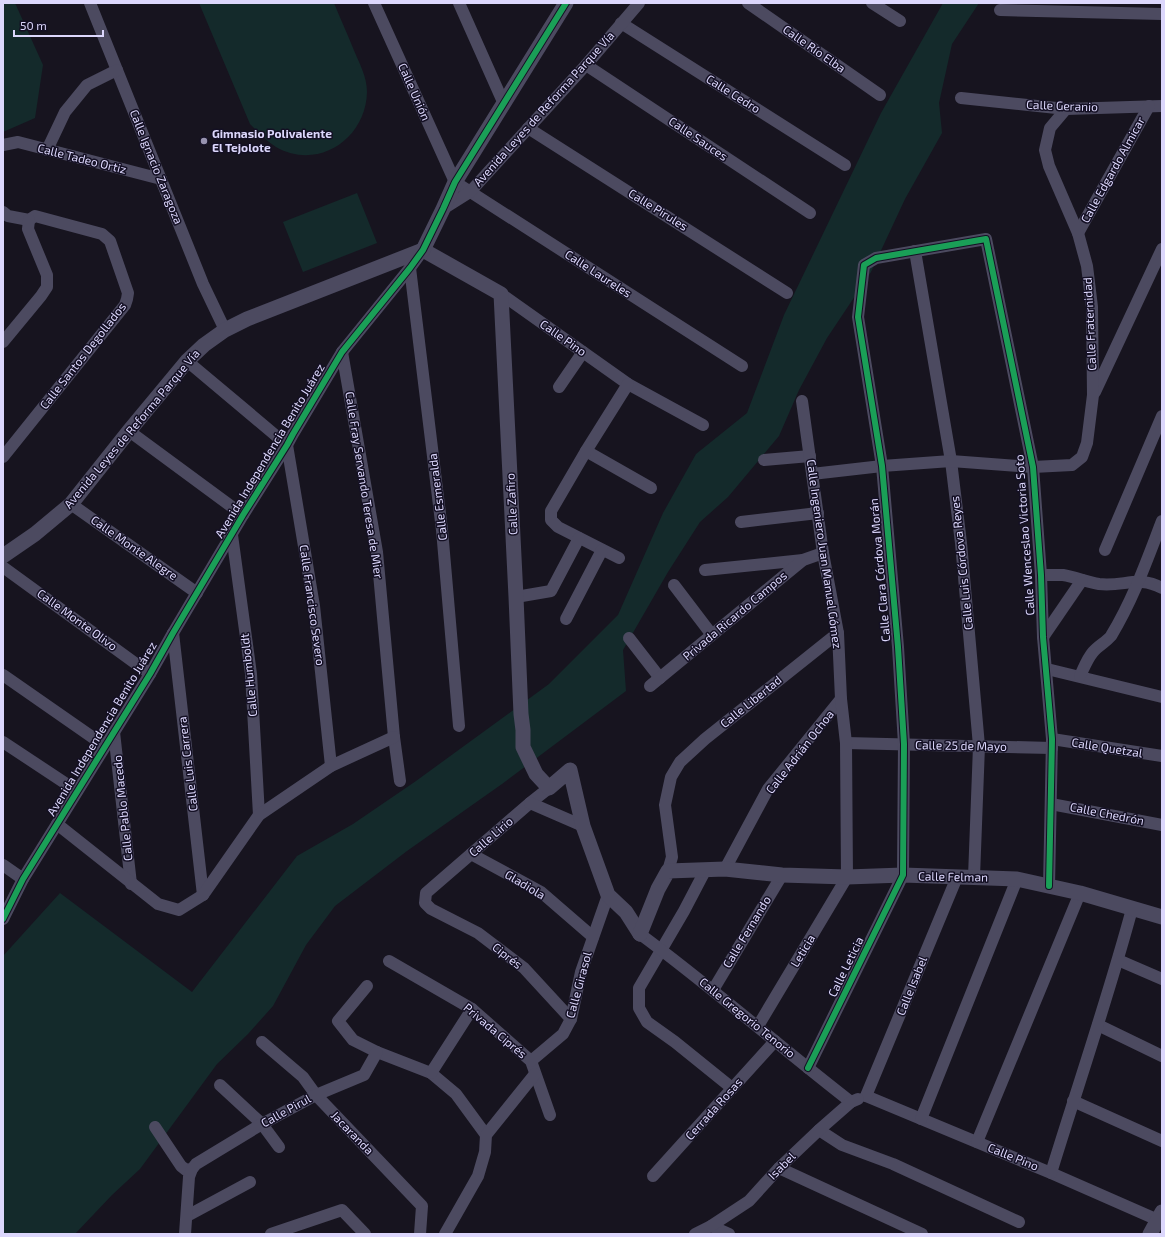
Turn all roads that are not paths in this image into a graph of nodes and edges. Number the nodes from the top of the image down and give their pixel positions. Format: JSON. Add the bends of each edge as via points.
{"nodes":[{"id":1,"x":90,"y":3,"type":"edge"},
{"id":2,"x":374,"y":3,"type":"edge"},
{"id":3,"x":459,"y":3,"type":"edge"},
{"id":4,"x":566,"y":3,"type":"edge"},
{"id":5,"x":639,"y":3,"type":"edge"},
{"id":6,"x":748,"y":3,"type":"edge"},
{"id":7,"x":872,"y":3,"type":"edge"},
{"id":8,"x":1000,"y":10,"type":"dead end"},
{"id":9,"x":1162,"y":14,"type":"edge"},
{"id":10,"x":900,"y":21,"type":"dead end"},
{"id":11,"x":621,"y":23,"type":"junction"},
{"id":12,"x":586,"y":64,"type":"junction"},
{"id":13,"x":117,"y":70,"type":"junction"},
{"id":14,"x":880,"y":95,"type":"dead end"},
{"id":15,"x":961,"y":98,"type":"dead end"},
{"id":16,"x":504,"y":104,"type":"junction"},
{"id":17,"x":1148,"y":106,"type":"junction"},
{"id":18,"x":1162,"y":106,"type":"edge"},
{"id":19,"x":1066,"y":109,"type":"junction"},
{"id":20,"x":528,"y":128,"type":"junction"},
{"id":21,"x":3,"y":145,"type":"edge"},
{"id":22,"x":47,"y":150,"type":"junction"},
{"id":23,"x":845,"y":165,"type":"dead end"},
{"id":24,"x":161,"y":179,"type":"junction"},
{"id":25,"x":455,"y":182,"type":"junction"},
{"id":26,"x":470,"y":192,"type":"junction"},
{"id":27,"x":443,"y":209,"type":"junction"},
{"id":28,"x":3,"y":212,"type":"edge"},
{"id":29,"x":810,"y":213,"type":"dead end"},
{"id":30,"x":29,"y":220,"type":"junction"},
{"id":31,"x":1078,"y":233,"type":"junction"},
{"id":32,"x":1162,"y":249,"type":"edge"},
{"id":33,"x":423,"y":250,"type":"junction"},
{"id":34,"x":916,"y":251,"type":"junction"},
{"id":35,"x":864,"y":264,"type":"joint"},
{"id":36,"x":410,"y":268,"type":"junction"},
{"id":37,"x":787,"y":293,"type":"dead end"},
{"id":38,"x":501,"y":294,"type":"junction"},
{"id":39,"x":225,"y":330,"type":"junction"},
{"id":40,"x":3,"y":342,"type":"edge"},
{"id":41,"x":342,"y":352,"type":"junction"},
{"id":42,"x":583,"y":352,"type":"junction"},
{"id":43,"x":187,"y":362,"type":"junction"},
{"id":44,"x":742,"y":366,"type":"dead end"},
{"id":45,"x":628,"y":384,"type":"junction"},
{"id":46,"x":559,"y":387,"type":"dead end"},
{"id":47,"x":1093,"y":395,"type":"junction"},
{"id":48,"x":802,"y":400,"type":"dead end"},
{"id":49,"x":1162,"y":416,"type":"edge"},
{"id":50,"x":703,"y":425,"type":"dead end"},
{"id":51,"x":128,"y":431,"type":"junction"},
{"id":52,"x":287,"y":445,"type":"junction"},
{"id":53,"x":586,"y":451,"type":"junction"},
{"id":54,"x":810,"y":456,"type":"junction"},
{"id":55,"x":3,"y":457,"type":"edge"},
{"id":56,"x":764,"y":460,"type":"dead end"},
{"id":57,"x":951,"y":461,"type":"junction"},
{"id":58,"x":882,"y":466,"type":"junction"},
{"id":59,"x":1033,"y":467,"type":"junction"},
{"id":60,"x":812,"y":474,"type":"junction"},
{"id":61,"x":651,"y":488,"type":"dead end"},
{"id":62,"x":71,"y":504,"type":"junction"},
{"id":63,"x":818,"y":513,"type":"junction"},
{"id":64,"x":243,"y":515,"type":"junction"},
{"id":65,"x":1162,"y":521,"type":"edge"},
{"id":66,"x":740,"y":522,"type":"dead end"},
{"id":67,"x":232,"y":535,"type":"junction"},
{"id":68,"x":579,"y":538,"type":"junction"},
{"id":69,"x":602,"y":550,"type":"junction"},
{"id":70,"x":1105,"y":550,"type":"dead end"},
{"id":71,"x":823,"y":553,"type":"junction"},
{"id":72,"x":3,"y":556,"type":"edge"},
{"id":73,"x":619,"y":558,"type":"dead end"},
{"id":74,"x":803,"y":560,"type":"junction"},
{"id":75,"x":3,"y":567,"type":"edge"},
{"id":76,"x":705,"y":570,"type":"dead end"},
{"id":77,"x":1042,"y":575,"type":"junction"},
{"id":78,"x":1082,"y":580,"type":"junction"},
{"id":79,"x":1139,"y":581,"type":"junction"},
{"id":80,"x":674,"y":585,"type":"dead end"},
{"id":81,"x":1162,"y":588,"type":"edge"},
{"id":82,"x":197,"y":593,"type":"junction"},
{"id":83,"x":516,"y":597,"type":"junction"},
{"id":84,"x":566,"y":619,"type":"dead end"},
{"id":85,"x":173,"y":633,"type":"junction"},
{"id":86,"x":838,"y":633,"type":"junction"},
{"id":87,"x":712,"y":635,"type":"junction"},
{"id":88,"x":1043,"y":637,"type":"junction"},
{"id":89,"x":629,"y":638,"type":"dead end"},
{"id":90,"x":1047,"y":669,"type":"junction"},
{"id":91,"x":150,"y":674,"type":"junction"},
{"id":92,"x":3,"y":675,"type":"edge"},
{"id":93,"x":1080,"y":676,"type":"junction"},
{"id":94,"x":660,"y":678,"type":"junction"},
{"id":95,"x":650,"y":686,"type":"dead end"},
{"id":96,"x":1162,"y":697,"type":"edge"},
{"id":97,"x":841,"y":699,"type":"junction"},
{"id":98,"x":459,"y":726,"type":"dead end"},
{"id":99,"x":114,"y":732,"type":"junction"},
{"id":100,"x":394,"y":738,"type":"junction"},
{"id":101,"x":3,"y":742,"type":"edge"},
{"id":102,"x":846,"y":743,"type":"junction"},
{"id":103,"x":1052,"y":743,"type":"junction"},
{"id":104,"x":904,"y":744,"type":"junction"},
{"id":105,"x":105,"y":746,"type":"junction"},
{"id":106,"x":979,"y":746,"type":"junction"},
{"id":107,"x":1162,"y":756,"type":"edge"},
{"id":108,"x":331,"y":766,"type":"junction"},
{"id":109,"x":400,"y":781,"type":"dead end"},
{"id":110,"x":549,"y":788,"type":"junction"},
{"id":111,"x":77,"y":791,"type":"junction"},
{"id":112,"x":530,"y":803,"type":"junction"},
{"id":113,"x":1051,"y":804,"type":"junction"},
{"id":114,"x":259,"y":815,"type":"junction"},
{"id":115,"x":57,"y":824,"type":"junction"},
{"id":116,"x":1162,"y":825,"type":"edge"},
{"id":117,"x":583,"y":826,"type":"junction"},
{"id":118,"x":471,"y":854,"type":"junction"},
{"id":119,"x":3,"y":865,"type":"edge"},
{"id":120,"x":706,"y":869,"type":"junction"},
{"id":121,"x":725,"y":869,"type":"junction"},
{"id":122,"x":668,"y":871,"type":"junction"},
{"id":123,"x":782,"y":875,"type":"junction"},
{"id":124,"x":903,"y":875,"type":"junction"},
{"id":125,"x":847,"y":877,"type":"junction"},
{"id":126,"x":957,"y":877,"type":"junction"},
{"id":127,"x":974,"y":877,"type":"junction"},
{"id":128,"x":23,"y":879,"type":"junction"},
{"id":129,"x":1017,"y":879,"type":"junction"},
{"id":130,"x":131,"y":884,"type":"junction"},
{"id":131,"x":1049,"y":886,"type":"junction"},
{"id":132,"x":1080,"y":893,"type":"junction"},
{"id":133,"x":203,"y":895,"type":"junction"},
{"id":134,"x":608,"y":895,"type":"junction"},
{"id":135,"x":431,"y":909,"type":"joint"},
{"id":136,"x":1132,"y":909,"type":"junction"},
{"id":137,"x":4,"y":914,"type":"edge"},
{"id":138,"x":1162,"y":917,"type":"edge"},
{"id":139,"x":640,"y":934,"type":"junction"},
{"id":140,"x":593,"y":937,"type":"junction"},
{"id":141,"x":661,"y":950,"type":"junction"},
{"id":142,"x":1118,"y":960,"type":"junction"},
{"id":143,"x":389,"y":961,"type":"dead end"},
{"id":144,"x":1162,"y":980,"type":"edge"},
{"id":145,"x":367,"y":986,"type":"dead end"},
{"id":146,"x":712,"y":990,"type":"junction"},
{"id":147,"x":472,"y":1009,"type":"junction"},
{"id":148,"x":571,"y":1019,"type":"junction"},
{"id":149,"x":1098,"y":1025,"type":"junction"},
{"id":150,"x":758,"y":1026,"type":"junction"},
{"id":151,"x":775,"y":1041,"type":"junction"},
{"id":152,"x":262,"y":1042,"type":"dead end"},
{"id":153,"x":377,"y":1052,"type":"junction"},
{"id":154,"x":1162,"y":1056,"type":"edge"},
{"id":155,"x":531,"y":1061,"type":"junction"},
{"id":156,"x":808,"y":1068,"type":"junction"},
{"id":157,"x":431,"y":1073,"type":"junction"},
{"id":158,"x":535,"y":1074,"type":"junction"},
{"id":159,"x":220,"y":1085,"type":"dead end"},
{"id":160,"x":732,"y":1088,"type":"junction"},
{"id":161,"x":316,"y":1095,"type":"junction"},
{"id":162,"x":866,"y":1096,"type":"junction"},
{"id":163,"x":1073,"y":1101,"type":"junction"},
{"id":164,"x":851,"y":1102,"type":"junction"},
{"id":165,"x":550,"y":1114,"type":"dead end"},
{"id":166,"x":921,"y":1119,"type":"junction"},
{"id":167,"x":262,"y":1124,"type":"junction"},
{"id":168,"x":154,"y":1127,"type":"dead end"},
{"id":169,"x":819,"y":1130,"type":"junction"},
{"id":170,"x":486,"y":1135,"type":"junction"},
{"id":171,"x":1162,"y":1141,"type":"edge"},
{"id":172,"x":977,"y":1142,"type":"junction"},
{"id":173,"x":280,"y":1147,"type":"dead end"},
{"id":174,"x":779,"y":1168,"type":"junction"},
{"id":175,"x":192,"y":1170,"type":"junction"},
{"id":176,"x":1051,"y":1173,"type":"junction"},
{"id":177,"x":653,"y":1176,"type":"dead end"},
{"id":178,"x":250,"y":1182,"type":"dead end"},
{"id":179,"x":188,"y":1216,"type":"junction"},
{"id":180,"x":1160,"y":1216,"type":"edge"},
{"id":181,"x":1019,"y":1222,"type":"dead end"},
{"id":182,"x":711,"y":1226,"type":"junction"},
{"id":183,"x":185,"y":1234,"type":"edge"},
{"id":184,"x":271,"y":1234,"type":"edge"},
{"id":185,"x":365,"y":1234,"type":"edge"},
{"id":186,"x":420,"y":1234,"type":"edge"},
{"id":187,"x":445,"y":1234,"type":"edge"},
{"id":188,"x":696,"y":1234,"type":"edge"},
{"id":189,"x":729,"y":1234,"type":"edge"},
{"id":190,"x":922,"y":1234,"type":"edge"},
{"id":191,"x":1150,"y":1234,"type":"edge"}],
"edges":[{"from":1,"to":13,"type":"street","name":"Calle Ignacio Zaragoza"},
{"from":2,"to":25,"type":"street","name":"Calle Unión"},
{"from":3,"to":16,"type":"street"},
{"from":4,"to":16,"type":"street","name":"Avenida Independencia Benito Juárez"},
{"from":5,"to":11,"type":"street","name":"Avenida Leyes de Reforma Parque Vía"},
{"from":6,"to":14,"type":"street","name":"Calle Río Elba"},
{"from":7,"to":10,"type":"street"},
{"from":8,"to":9,"type":"street"},
{"from":11,"to":12,"type":"street","name":"Avenida Leyes de Reforma Parque Vía"},
{"from":11,"to":23,"type":"street","name":"Calle Cedro"},
{"from":12,"to":20,"type":"street","name":"Avenida Leyes de Reforma Parque Vía"},
{"from":12,"to":29,"type":"street","name":"Calle Sauces"},
{"from":13,"to":22,"type":"street","via":[[87,86],[65,112]]},
{"from":13,"to":24,"type":"street","name":"Calle Ignacio Zaragoza"},
{"from":15,"to":19,"type":"street","name":"Calle Geranio"},
{"from":16,"to":25,"type":"street","name":"Avenida Independencia Benito Juárez"},
{"from":17,"to":18,"type":"street","name":"Calle Geranio"},
{"from":17,"to":19,"type":"street","name":"Calle Geranio"},
{"from":17,"to":31,"type":"street","name":"Calle Edgardo Almicar"},
{"from":19,"to":31,"type":"street","name":"Calle Fraternidad","via":[[1050,128],[1045,150],[1049,166]]},
{"from":20,"to":26,"type":"street","name":"Avenida Leyes de Reforma Parque Vía"},
{"from":20,"to":37,"type":"street","name":"Calle Pirules"},
{"from":21,"to":22,"type":"street","name":"Calle Tadeo Ortiz","via":[[18,142]]},
{"from":22,"to":24,"type":"street","name":"Calle Tadeo Ortiz"},
{"from":24,"to":39,"type":"street","name":"Calle Ignacio Zaragoza","via":[[203,284]]},
{"from":25,"to":26,"type":"street","name":"Calle Laureles"},
{"from":25,"to":27,"type":"street","name":"Avenida Independencia Benito Juárez"},
{"from":26,"to":27,"type":"street","name":"Avenida Leyes de Reforma Parque Vía"},
{"from":26,"to":44,"type":"street","name":"Calle Laureles"},
{"from":27,"to":33,"type":"street","name":"Avenida Independencia Benito Juárez"},
{"from":28,"to":30,"type":"street","name":"Calle Santos Degollados","via":[[8,216]]},
{"from":30,"to":40,"type":"street","via":[[28,229],[46,275],[47,287]]},
{"from":30,"to":55,"type":"street","name":"Calle Santos Degollados","via":[[35,216],[102,234],[110,241],[128,299]]},
{"from":31,"to":47,"type":"street","name":"Calle Fraternidad","via":[[1087,266],[1092,307]]},
{"from":32,"to":47,"type":"street"},
{"from":33,"to":36,"type":"street","name":"Avenida Independencia Benito Juárez"},
{"from":33,"to":38,"type":"street","name":"Calle Pino"},
{"from":33,"to":39,"type":"street","name":"Avenida Leyes de Reforma Parque Vía","via":[[246,319]]},
{"from":34,"to":35,"type":"street","name":"Calle Wenceslao Victoria Soto","via":[[876,258]]},
{"from":34,"to":57,"type":"street","name":"Calle Luis Córdova Reyes"},
{"from":34,"to":59,"type":"street","name":"Calle Wenceslao Victoria Soto","via":[[986,239]]},
{"from":35,"to":58,"type":"street","name":"Calle Clara Córdova Morán","via":[[858,317]]},
{"from":36,"to":41,"type":"street","name":"Avenida Independencia Benito Juárez"},
{"from":36,"to":98,"type":"street","name":"Calle Esmeralda","via":[[442,530]]},
{"from":38,"to":42,"type":"street","name":"Calle Pino"},
{"from":38,"to":83,"type":"street","name":"Calle Zafiro"},
{"from":39,"to":43,"type":"street","name":"Avenida Leyes de Reforma Parque Vía","via":[[204,345]]},
{"from":41,"to":52,"type":"street","name":"Avenida Independencia Benito Juárez"},
{"from":41,"to":100,"type":"street","name":"Calle Fray Servando Teresa de Mier","via":[[377,552]]},
{"from":42,"to":45,"type":"street","name":"Calle Pino"},
{"from":42,"to":46,"type":"street"},
{"from":43,"to":51,"type":"street","name":"Avenida Leyes de Reforma Parque Vía"},
{"from":43,"to":52,"type":"street"},
{"from":45,"to":50,"type":"street","name":"Calle Pino"},
{"from":45,"to":53,"type":"street"},
{"from":47,"to":59,"type":"street","name":"Calle Fraternidad","via":[[1087,443],[1082,457],[1072,465]]},
{"from":48,"to":54,"type":"street","name":"Calle Ingeniero Juan Manuel Gómez"},
{"from":49,"to":70,"type":"street"},
{"from":51,"to":62,"type":"street","name":"Avenida Leyes de Reforma Parque Vía"},
{"from":51,"to":64,"type":"street"},
{"from":52,"to":64,"type":"street","name":"Avenida Independencia Benito Juárez"},
{"from":52,"to":108,"type":"street","name":"Calle Francisco Severo","via":[[314,606]]},
{"from":53,"to":61,"type":"street"},
{"from":53,"to":68,"type":"street","via":[[551,511],[551,520],[558,527]]},
{"from":54,"to":56,"type":"street"},
{"from":54,"to":60,"type":"street","name":"Calle Ingeniero Juan Manuel Gómez"},
{"from":57,"to":58,"type":"street"},
{"from":57,"to":59,"type":"street"},
{"from":57,"to":106,"type":"street","name":"Calle Luis Córdova Reyes"},
{"from":58,"to":60,"type":"street"},
{"from":58,"to":104,"type":"street","name":"Calle Clara Córdova Morán"},
{"from":59,"to":77,"type":"street","name":"Calle Wenceslao Victoria Soto"},
{"from":60,"to":63,"type":"street","name":"Calle Ingeniero Juan Manuel Gómez"},
{"from":62,"to":72,"type":"street","name":"Avenida Leyes de Reforma Parque Vía"},
{"from":62,"to":82,"type":"street","name":"Calle Monte Alegre"},
{"from":63,"to":66,"type":"street"},
{"from":63,"to":71,"type":"street","name":"Calle Ingeniero Juan Manuel Gómez"},
{"from":64,"to":67,"type":"street","name":"Avenida Independencia Benito Juárez"},
{"from":65,"to":79,"type":"street"},
{"from":67,"to":82,"type":"street","name":"Avenida Independencia Benito Juárez"},
{"from":67,"to":114,"type":"street","name":"Calle Humboldt","via":[[251,674]]},
{"from":68,"to":69,"type":"street"},
{"from":68,"to":83,"type":"street","via":[[551,591]]},
{"from":69,"to":73,"type":"street"},
{"from":69,"to":84,"type":"street"},
{"from":71,"to":74,"type":"street","name":"Privada Ricardo Campos"},
{"from":71,"to":86,"type":"street","name":"Calle Ingeniero Juan Manuel Gómez"},
{"from":74,"to":76,"type":"street"},
{"from":74,"to":87,"type":"street","name":"Privada Ricardo Campos"},
{"from":75,"to":91,"type":"street","name":"Calle Monte Olivo"},
{"from":77,"to":78,"type":"street","via":[[1063,575]]},
{"from":77,"to":88,"type":"street","name":"Calle Wenceslao Victoria Soto"},
{"from":78,"to":79,"type":"street","via":[[1112,585]]},
{"from":78,"to":88,"type":"street"},
{"from":79,"to":81,"type":"street","via":[[1153,583]]},
{"from":79,"to":93,"type":"street","via":[[1110,637],[1093,652]]},
{"from":80,"to":87,"type":"street"},
{"from":82,"to":85,"type":"street","name":"Avenida Independencia Benito Juárez"},
{"from":83,"to":110,"type":"street","name":"Calle Zafiro","via":[[523,747],[536,774]]},
{"from":85,"to":91,"type":"street","name":"Avenida Independencia Benito Juárez"},
{"from":85,"to":133,"type":"street","name":"Calle Luis Carrera"},
{"from":86,"to":97,"type":"street","name":"Calle Ingeniero Juan Manuel Gómez"},
{"from":86,"to":122,"type":"street","name":"Calle Libertad","via":[[705,739],[680,762],[671,777],[665,805],[672,857]]},
{"from":87,"to":94,"type":"street","name":"Privada Ricardo Campos"},
{"from":88,"to":90,"type":"street","name":"Calle Wenceslao Victoria Soto"},
{"from":89,"to":94,"type":"street"},
{"from":90,"to":93,"type":"street"},
{"from":90,"to":103,"type":"street","name":"Calle Wenceslao Victoria Soto"},
{"from":91,"to":99,"type":"street","name":"Avenida Independencia Benito Juárez"},
{"from":92,"to":105,"type":"street"},
{"from":93,"to":96,"type":"street"},
{"from":94,"to":95,"type":"street","name":"Privada Ricardo Campos"},
{"from":97,"to":102,"type":"street","name":"Calle Ingeniero Juan Manuel Gómez"},
{"from":97,"to":121,"type":"street","name":"Calle Adrián Ochoa","via":[[768,789]]},
{"from":99,"to":105,"type":"street","name":"Avenida Independencia Benito Juárez"},
{"from":99,"to":130,"type":"street","name":"Calle Pablo Macedo"},
{"from":100,"to":108,"type":"street"},
{"from":100,"to":109,"type":"street","name":"Calle Fray Servando Teresa de Mier"},
{"from":101,"to":111,"type":"street"},
{"from":102,"to":104,"type":"street","name":"Calle 25 de Mayo"},
{"from":102,"to":125,"type":"street","name":"Calle Ingeniero Juan Manuel Gómez"},
{"from":103,"to":106,"type":"street","name":"Calle 25 de Mayo"},
{"from":103,"to":107,"type":"street","name":"Calle Quetzal"},
{"from":103,"to":113,"type":"street","name":"Calle Wenceslao Victoria Soto"},
{"from":104,"to":106,"type":"street","name":"Calle 25 de Mayo"},
{"from":104,"to":124,"type":"street","name":"Calle Clara Córdova Morán"},
{"from":105,"to":111,"type":"street","name":"Avenida Independencia Benito Juárez"},
{"from":106,"to":127,"type":"street","name":"Calle Luis Córdova Reyes"},
{"from":108,"to":114,"type":"street"},
{"from":110,"to":112,"type":"street","name":"Calle Lirio"},
{"from":110,"to":117,"type":"street","name":"Calle Lirio","via":[[570,770]]},
{"from":111,"to":115,"type":"street","name":"Avenida Independencia Benito Juárez"},
{"from":112,"to":117,"type":"street"},
{"from":112,"to":118,"type":"street","name":"Calle Lirio"},
{"from":113,"to":116,"type":"street","name":"Calle Chedrón"},
{"from":113,"to":131,"type":"street","name":"Calle Wenceslao Victoria Soto"},
{"from":114,"to":133,"type":"street"},
{"from":115,"to":128,"type":"street","name":"Avenida Independencia Benito Juárez"},
{"from":115,"to":130,"type":"street"},
{"from":117,"to":134,"type":"street"},
{"from":118,"to":135,"type":"street","name":"Calle Lirio","via":[[426,894],[425,903]]},
{"from":118,"to":140,"type":"street","name":"Gladiola","via":[[541,892]]},
{"from":119,"to":128,"type":"street"},
{"from":120,"to":121,"type":"street","name":"Calle Felman"},
{"from":120,"to":122,"type":"street","name":"Calle Felman"},
{"from":120,"to":141,"type":"street"},
{"from":121,"to":123,"type":"street","name":"Calle Felman"},
{"from":122,"to":139,"type":"street"},
{"from":123,"to":125,"type":"street","name":"Calle Felman"},
{"from":123,"to":146,"type":"street","name":"Calle Fernando"},
{"from":124,"to":125,"type":"street","name":"Calle Felman"},
{"from":124,"to":126,"type":"street","name":"Calle Felman"},
{"from":124,"to":156,"type":"street","name":"Calle Leticia"},
{"from":125,"to":150,"type":"street","name":"Leticia"},
{"from":126,"to":127,"type":"street","name":"Calle Felman"},
{"from":126,"to":162,"type":"street","name":"Calle Isabel"},
{"from":127,"to":129,"type":"street","name":"Calle Felman"},
{"from":128,"to":137,"type":"street","name":"Avenida Independencia Benito Juárez"},
{"from":129,"to":131,"type":"street","name":"Calle Felman"},
{"from":129,"to":166,"type":"street"},
{"from":130,"to":133,"type":"street","via":[[158,904],[179,910]]},
{"from":131,"to":132,"type":"street","name":"Calle Felman"},
{"from":132,"to":136,"type":"street","name":"Calle Felman"},
{"from":132,"to":172,"type":"street"},
{"from":134,"to":139,"type":"street","via":[[626,912]]},
{"from":134,"to":140,"type":"street","name":"Calle Girasol"},
{"from":135,"to":148,"type":"street","name":"Ciprés","via":[[478,933],[524,968]]},
{"from":136,"to":138,"type":"street","name":"Calle Felman"},
{"from":136,"to":142,"type":"street"},
{"from":139,"to":141,"type":"street","name":"Calle Gregorio Tenorio"},
{"from":140,"to":148,"type":"street","name":"Calle Girasol","via":[[581,972]]},
{"from":141,"to":146,"type":"street","name":"Calle Gregorio Tenorio"},
{"from":141,"to":160,"type":"street","via":[[639,988],[639,1008],[648,1022]]},
{"from":142,"to":144,"type":"street"},
{"from":142,"to":149,"type":"street"},
{"from":143,"to":147,"type":"street","name":"Privada Ciprés"},
{"from":145,"to":153,"type":"street","via":[[338,1022],[353,1040]]},
{"from":146,"to":150,"type":"street","name":"Calle Gregorio Tenorio"},
{"from":147,"to":155,"type":"street","name":"Privada Ciprés"},
{"from":147,"to":157,"type":"street"},
{"from":148,"to":155,"type":"street","name":"Calle Girasol","via":[[563,1034]]},
{"from":149,"to":154,"type":"street"},
{"from":149,"to":163,"type":"street"},
{"from":150,"to":151,"type":"street","name":"Calle Gregorio Tenorio"},
{"from":151,"to":156,"type":"street","name":"Calle Gregorio Tenorio"},
{"from":151,"to":160,"type":"street","name":"Cerrada Rosas"},
{"from":152,"to":161,"type":"street","name":"Jacaranda","via":[[303,1077]]},
{"from":153,"to":157,"type":"street"},
{"from":153,"to":161,"type":"street","name":"Calle Pirul","via":[[364,1075]]},
{"from":155,"to":158,"type":"street","name":"Privada Ciprés"},
{"from":156,"to":164,"type":"street","name":"Calle Gregorio Tenorio"},
{"from":157,"to":170,"type":"street","via":[[456,1094]]},
{"from":158,"to":165,"type":"street","name":"Privada Ciprés"},
{"from":158,"to":170,"type":"street"},
{"from":159,"to":167,"type":"street"},
{"from":160,"to":177,"type":"street","name":"Cerrada Rosas"},
{"from":161,"to":167,"type":"street","name":"Calle Pirul"},
{"from":161,"to":186,"type":"street","name":"Jacaranda","via":[[422,1206]]},
{"from":162,"to":164,"type":"street","name":"Isabel"},
{"from":162,"to":166,"type":"street","name":"Calle Pino"},
{"from":163,"to":171,"type":"street"},
{"from":163,"to":176,"type":"street"},
{"from":164,"to":169,"type":"street","name":"Isabel"},
{"from":166,"to":172,"type":"street","name":"Calle Pino"},
{"from":167,"to":173,"type":"street"},
{"from":167,"to":175,"type":"street","name":"Calle Pirul","via":[[196,1164]]},
{"from":168,"to":175,"type":"street","via":[[181,1166],[186,1170]]},
{"from":169,"to":174,"type":"street","name":"Isabel"},
{"from":169,"to":181,"type":"street","via":[[842,1145],[893,1164]]},
{"from":170,"to":187,"type":"street","via":[[485,1152],[478,1176]]},
{"from":172,"to":176,"type":"street","name":"Calle Pino"},
{"from":174,"to":182,"type":"street","name":"Isabel","via":[[749,1201]]},
{"from":174,"to":190,"type":"street"},
{"from":175,"to":179,"type":"street","via":[[189,1177]]},
{"from":176,"to":180,"type":"street","name":"Calle Pino"},
{"from":178,"to":179,"type":"street"},
{"from":179,"to":183,"type":"street"},
{"from":180,"to":191,"type":"street"},
{"from":182,"to":188,"type":"street","name":"Isabel"},
{"from":182,"to":189,"type":"street"},
{"from":184,"to":185,"type":"street","via":[[342,1210]]}]}
